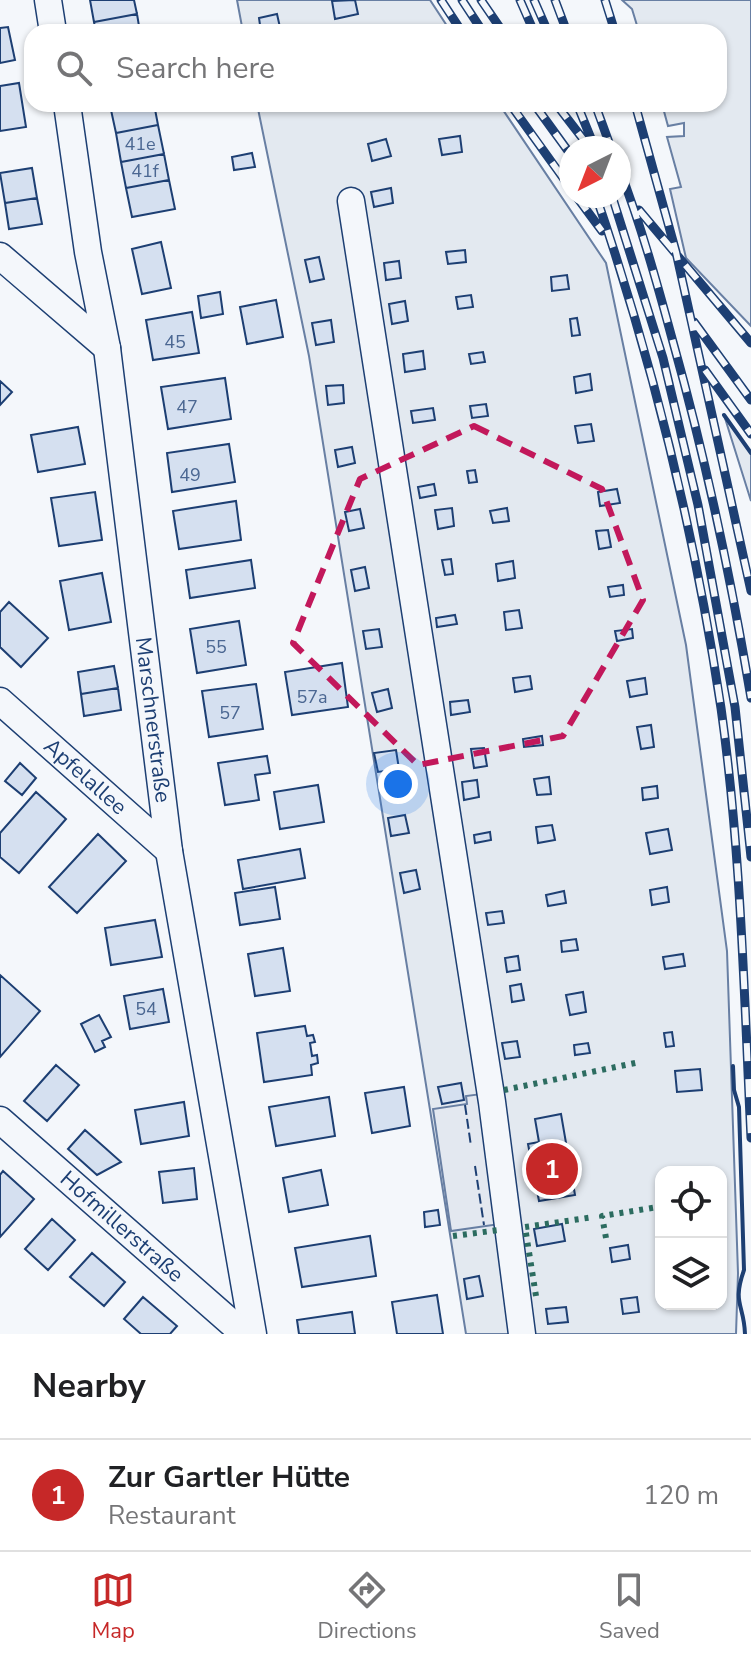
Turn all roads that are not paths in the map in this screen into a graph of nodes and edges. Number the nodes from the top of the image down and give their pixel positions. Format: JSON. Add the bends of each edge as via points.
{"nodes":[{"id":1,"x":48,"y":0,"type":"edge"},
{"id":2,"x":52,"y":24,"type":"edge"},
{"id":3,"x":68,"y":112,"type":"edge"},
{"id":4,"x":351,"y":201,"type":"dead end"},
{"id":5,"x":0,"y":256,"type":"edge"},
{"id":6,"x":107,"y":348,"type":"junction"},
{"id":7,"x":0,"y":701,"type":"edge"},
{"id":8,"x":169,"y":851,"type":"junction"},
{"id":9,"x":0,"y":1120,"type":"edge"},
{"id":10,"x":244,"y":1334,"type":"edge"},
{"id":11,"x":253,"y":1334,"type":"edge"},
{"id":12,"x":522,"y":1334,"type":"edge"}],
"edges":[{"from":1,"to":2,"type":"street"},
{"from":3,"to":6,"type":"street","name":"Marschnerstraße"},
{"from":4,"to":12,"type":"street","via":[[492,1102]]},
{"from":5,"to":6,"type":"street"},
{"from":6,"to":8,"type":"street","name":"Marschnerstraße"},
{"from":7,"to":8,"type":"street","name":"Apfelallee"},
{"from":8,"to":11,"type":"street","name":"Marschnerstraße"},
{"from":9,"to":10,"type":"street","name":"Hofmillerstraße"}]}
